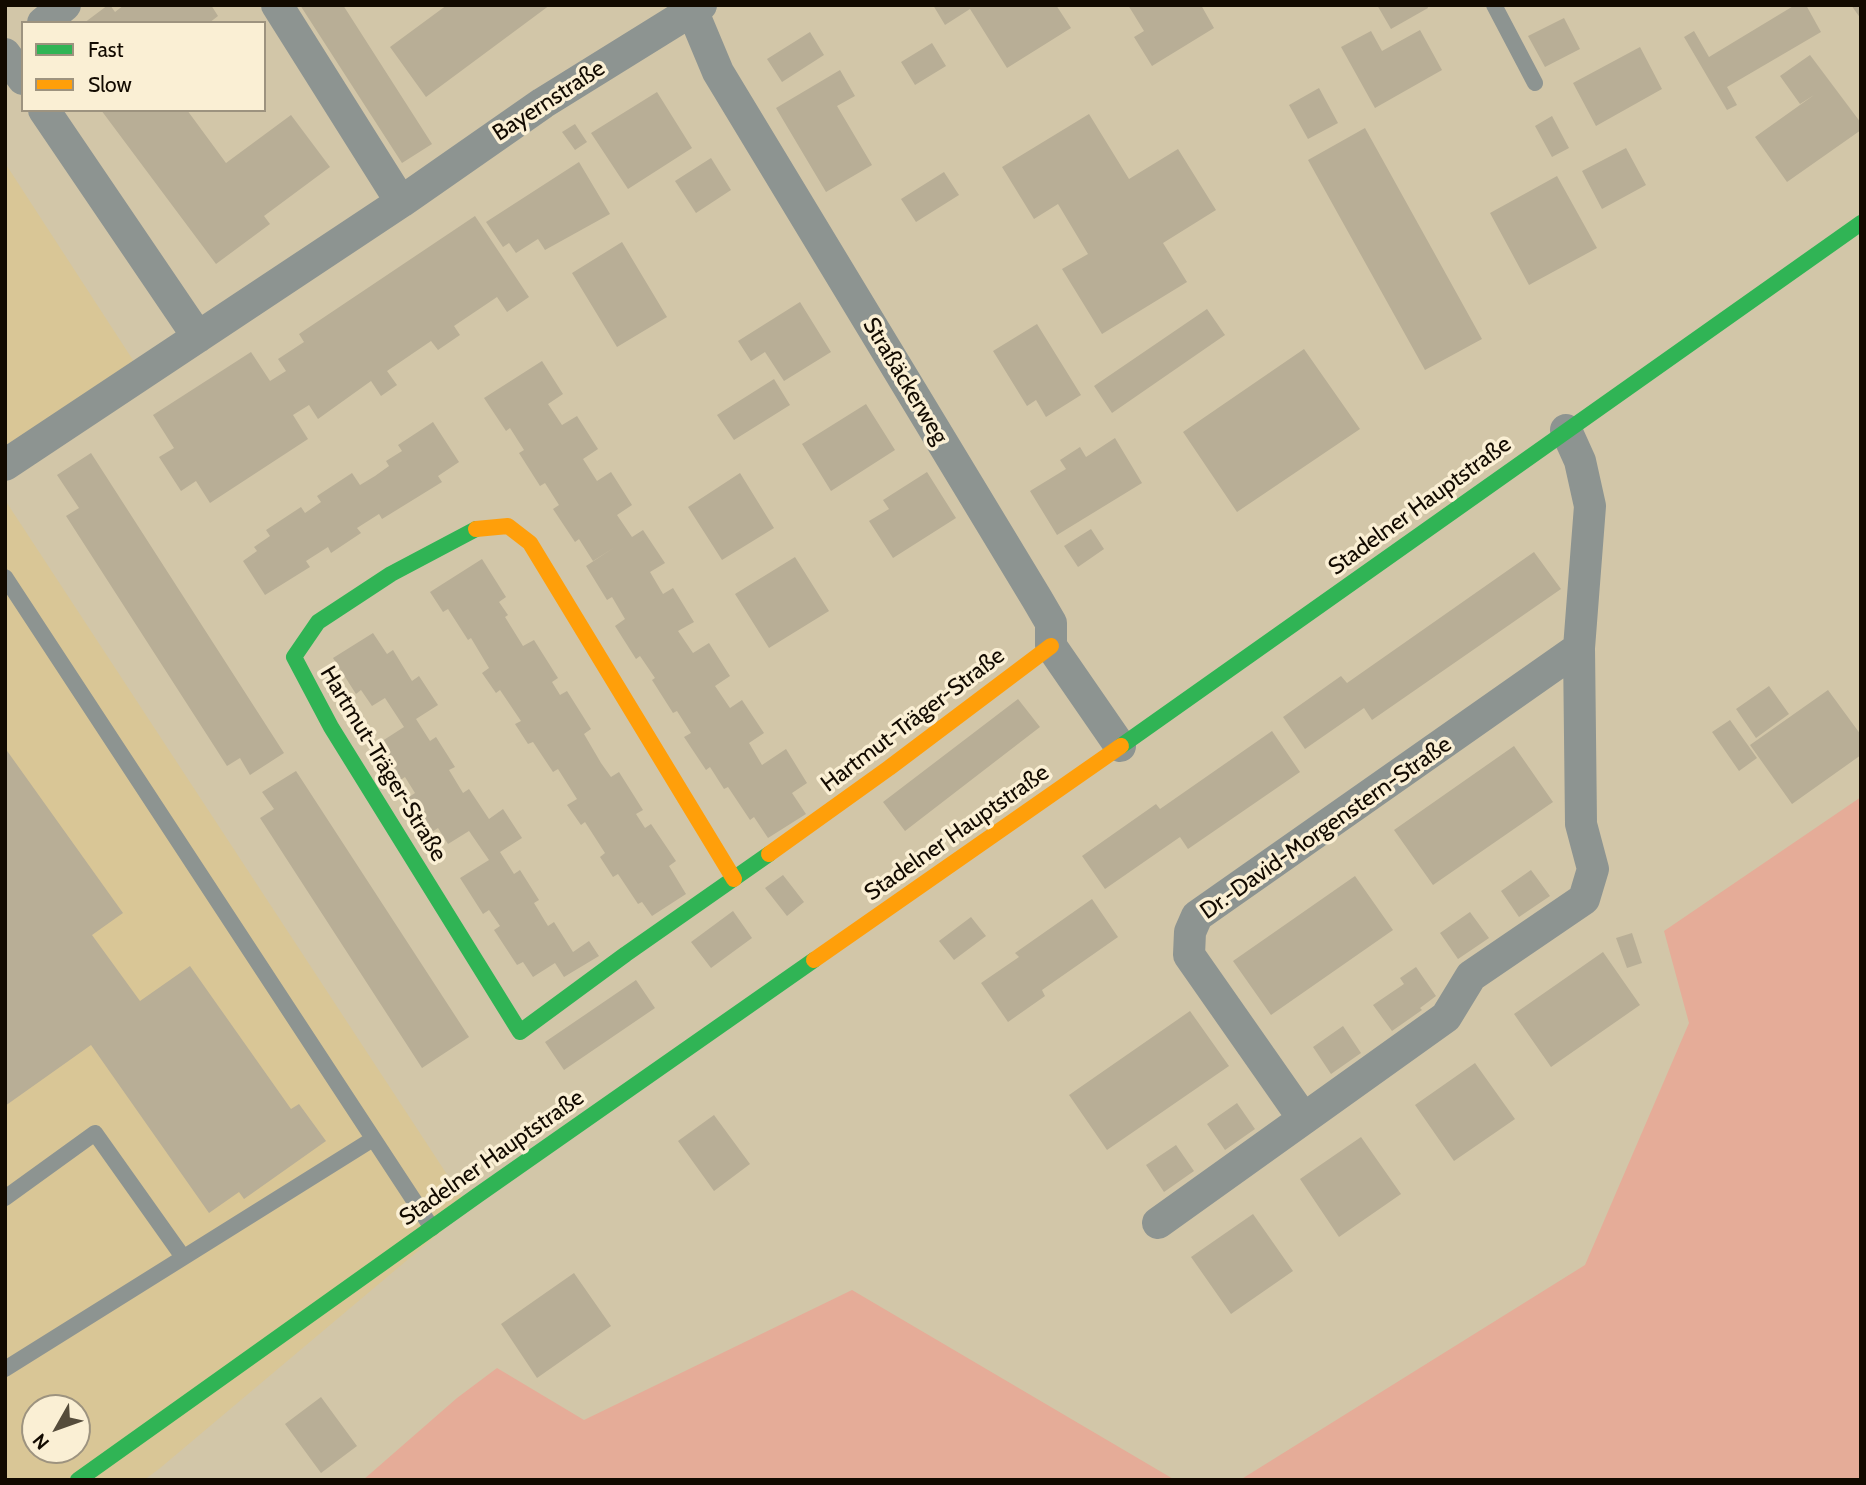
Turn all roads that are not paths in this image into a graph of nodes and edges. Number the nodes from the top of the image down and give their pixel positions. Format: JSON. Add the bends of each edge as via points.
{"nodes":[{"id":1,"x":65,"y":5,"type":"edge"},
{"id":2,"x":277,"y":5,"type":"edge"},
{"id":3,"x":1494,"y":5,"type":"edge"},
{"id":4,"x":694,"y":7,"type":"edge"},
{"id":5,"x":45,"y":21,"type":"edge"},
{"id":6,"x":21,"y":41,"type":"edge"},
{"id":7,"x":5,"y":53,"type":"edge"},
{"id":8,"x":21,"y":76,"type":"edge"},
{"id":9,"x":1535,"y":83,"type":"dead end"},
{"id":10,"x":45,"y":112,"type":"edge"},
{"id":11,"x":401,"y":202,"type":"junction"},
{"id":12,"x":1861,"y":223,"type":"edge"},
{"id":13,"x":198,"y":337,"type":"junction"},
{"id":14,"x":1566,"y":430,"type":"junction"},
{"id":15,"x":5,"y":465,"type":"edge"},
{"id":16,"x":5,"y":577,"type":"edge"},
{"id":17,"x":1051,"y":646,"type":"junction"},
{"id":18,"x":1579,"y":648,"type":"junction"},
{"id":19,"x":1120,"y":747,"type":"junction"},
{"id":20,"x":734,"y":879,"type":"junction"},
{"id":21,"x":1303,"y":1118,"type":"junction"},
{"id":22,"x":373,"y":1139,"type":"junction"},
{"id":23,"x":5,"y":1198,"type":"edge"},
{"id":24,"x":1158,"y":1223,"type":"dead end"},
{"id":25,"x":432,"y":1228,"type":"junction"},
{"id":26,"x":183,"y":1257,"type":"junction"},
{"id":27,"x":5,"y":1369,"type":"edge"},
{"id":28,"x":78,"y":1480,"type":"edge"}],
"edges":[{"from":1,"to":5,"type":"street"},
{"from":2,"to":11,"type":"street"},
{"from":3,"to":9,"type":"lane"},
{"from":4,"to":11,"type":"street","name":"Bayernstraße","via":[[543,103]]},
{"from":4,"to":17,"type":"street","name":"Straßäckerweg","via":[[718,72],[1051,623]]},
{"from":6,"to":7,"type":"street"},
{"from":7,"to":8,"type":"street"},
{"from":10,"to":13,"type":"street"},
{"from":11,"to":13,"type":"street","name":"Bayernstraße"},
{"from":12,"to":14,"type":"main road","name":"Stadelner Hauptstraße"},
{"from":13,"to":15,"type":"street","name":"Bayernstraße"},
{"from":14,"to":18,"type":"street","via":[[1580,461],[1590,506]]},
{"from":14,"to":19,"type":"main road","name":"Stadelner Hauptstraße"},
{"from":16,"to":22,"type":"lane"},
{"from":17,"to":19,"type":"street","name":"Straßäckerweg"},
{"from":17,"to":20,"type":"main road","name":"Hartmut-Träger-Straße"},
{"from":18,"to":21,"type":"street","via":[[1581,824],[1594,869],[1584,899],[1471,976],[1446,1017]]},
{"from":18,"to":21,"type":"street","name":"Dr.-David-Morgenstern-Straße","via":[[1198,916],[1190,932],[1189,955]]},
{"from":19,"to":25,"type":"main road","name":"Stadelner Hauptstraße"},
{"from":20,"to":20,"type":"main road","name":"Hartmut-Träger-Straße","via":[[520,1032],[331,727],[294,657],[318,622],[391,574],[480,527],[508,526],[530,543]]},
{"from":21,"to":24,"type":"street"},
{"from":22,"to":25,"type":"lane"},
{"from":22,"to":26,"type":"lane"},
{"from":23,"to":26,"type":"lane","via":[[95,1133]]},
{"from":25,"to":28,"type":"main road","name":"Stadelner Hauptstraße"},
{"from":26,"to":27,"type":"lane"}]}
